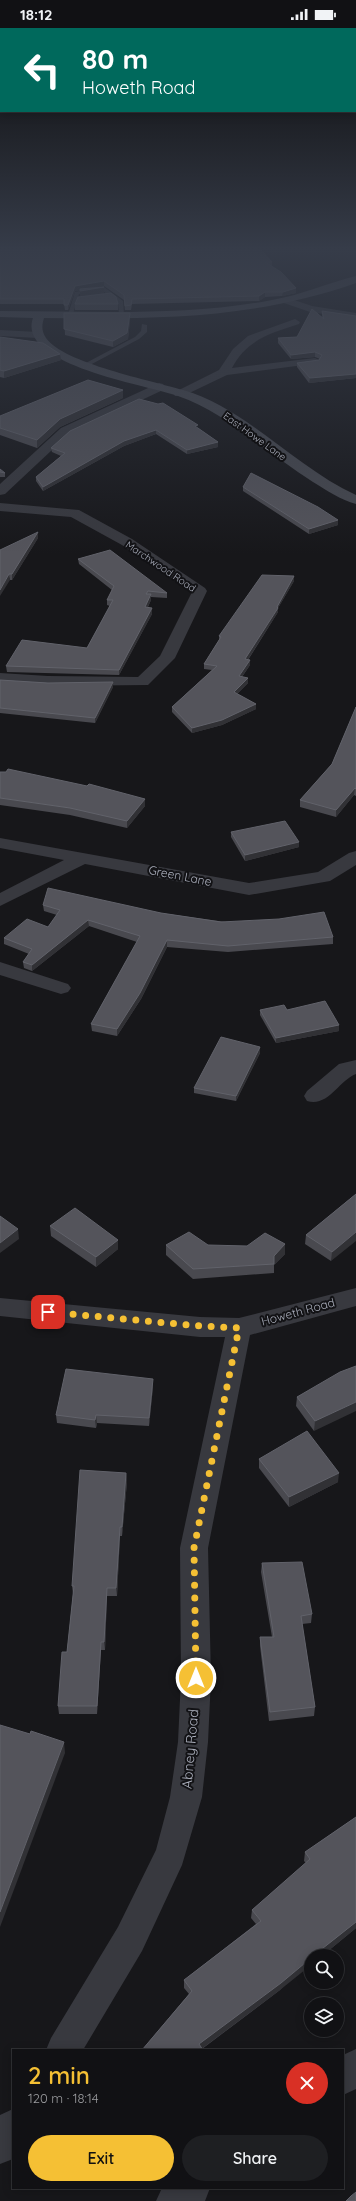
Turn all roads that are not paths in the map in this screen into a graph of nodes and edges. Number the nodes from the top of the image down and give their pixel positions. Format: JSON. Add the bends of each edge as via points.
{"nodes":[{"id":1,"x":54,"y":351,"type":"edge"},
{"id":2,"x":112,"y":351,"type":"edge"},
{"id":3,"x":236,"y":351,"type":"edge"},
{"id":4,"x":315,"y":361,"type":"edge"},
{"id":5,"x":86,"y":365,"type":"junction"},
{"id":6,"x":224,"y":372,"type":"junction"},
{"id":7,"x":159,"y":387,"type":"junction"},
{"id":8,"x":179,"y":393,"type":"junction"},
{"id":9,"x":0,"y":491,"type":"edge"},
{"id":10,"x":356,"y":500,"type":"edge"},
{"id":11,"x":0,"y":507,"type":"edge"},
{"id":12,"x":0,"y":678,"type":"edge"},
{"id":13,"x":0,"y":843,"type":"edge"},
{"id":14,"x":356,"y":857,"type":"edge"},
{"id":15,"x":83,"y":858,"type":"junction"},
{"id":16,"x":0,"y":900,"type":"edge"},
{"id":17,"x":0,"y":968,"type":"edge"},
{"id":18,"x":61,"y":988,"type":"dead end"},
{"id":19,"x":356,"y":1067,"type":"edge"},
{"id":20,"x":315,"y":1096,"type":"dead end"},
{"id":21,"x":356,"y":1297,"type":"edge"},
{"id":22,"x":0,"y":1307,"type":"edge"},
{"id":23,"x":239,"y":1328,"type":"junction"},
{"id":24,"x":64,"y":2049,"type":"edge"},
{"id":25,"x":356,"y":2067,"type":"edge"},
{"id":26,"x":344,"y":2076,"type":"edge"},
{"id":27,"x":12,"y":2128,"type":"edge"},
{"id":28,"x":0,"y":2146,"type":"edge"},
{"id":29,"x":191,"y":2189,"type":"edge"},
{"id":30,"x":175,"y":2201,"type":"edge"}],
"edges":[{"from":1,"to":5,"type":"street","name":"East Howe Lane"},
{"from":2,"to":5,"type":"lane"},
{"from":3,"to":6,"type":"street"},
{"from":4,"to":6,"type":"street"},
{"from":5,"to":7,"type":"street","name":"East Howe Lane"},
{"from":6,"to":8,"type":"street"},
{"from":7,"to":8,"type":"street","name":"East Howe Lane"},
{"from":7,"to":9,"type":"street","via":[[66,431]]},
{"from":8,"to":10,"type":"street","name":"East Howe Lane","via":[[205,402],[226,414],[291,462]]},
{"from":11,"to":12,"type":"street","name":"Marchwood Road","via":[[74,513],[127,542],[200,591],[167,658],[142,682],[48,682]]},
{"from":13,"to":15,"type":"street","name":"Green Lane"},
{"from":14,"to":15,"type":"street","name":"Green Lane","via":[[323,877],[249,888]]},
{"from":15,"to":16,"type":"street"},
{"from":17,"to":18,"type":"street"},
{"from":19,"to":20,"type":"street","via":[[347,1069]]},
{"from":21,"to":23,"type":"street","name":"Howeth Road"},
{"from":22,"to":23,"type":"street","name":"Howeth Road"},
{"from":23,"to":24,"type":"street","name":"Abney Road","via":[[194,1548],[196,1678],[193,1742],[186,1797],[171,1854],[130,1939]]},
{"from":25,"to":26,"type":"street"},
{"from":27,"to":28,"type":"street"},
{"from":29,"to":30,"type":"street"}]}
